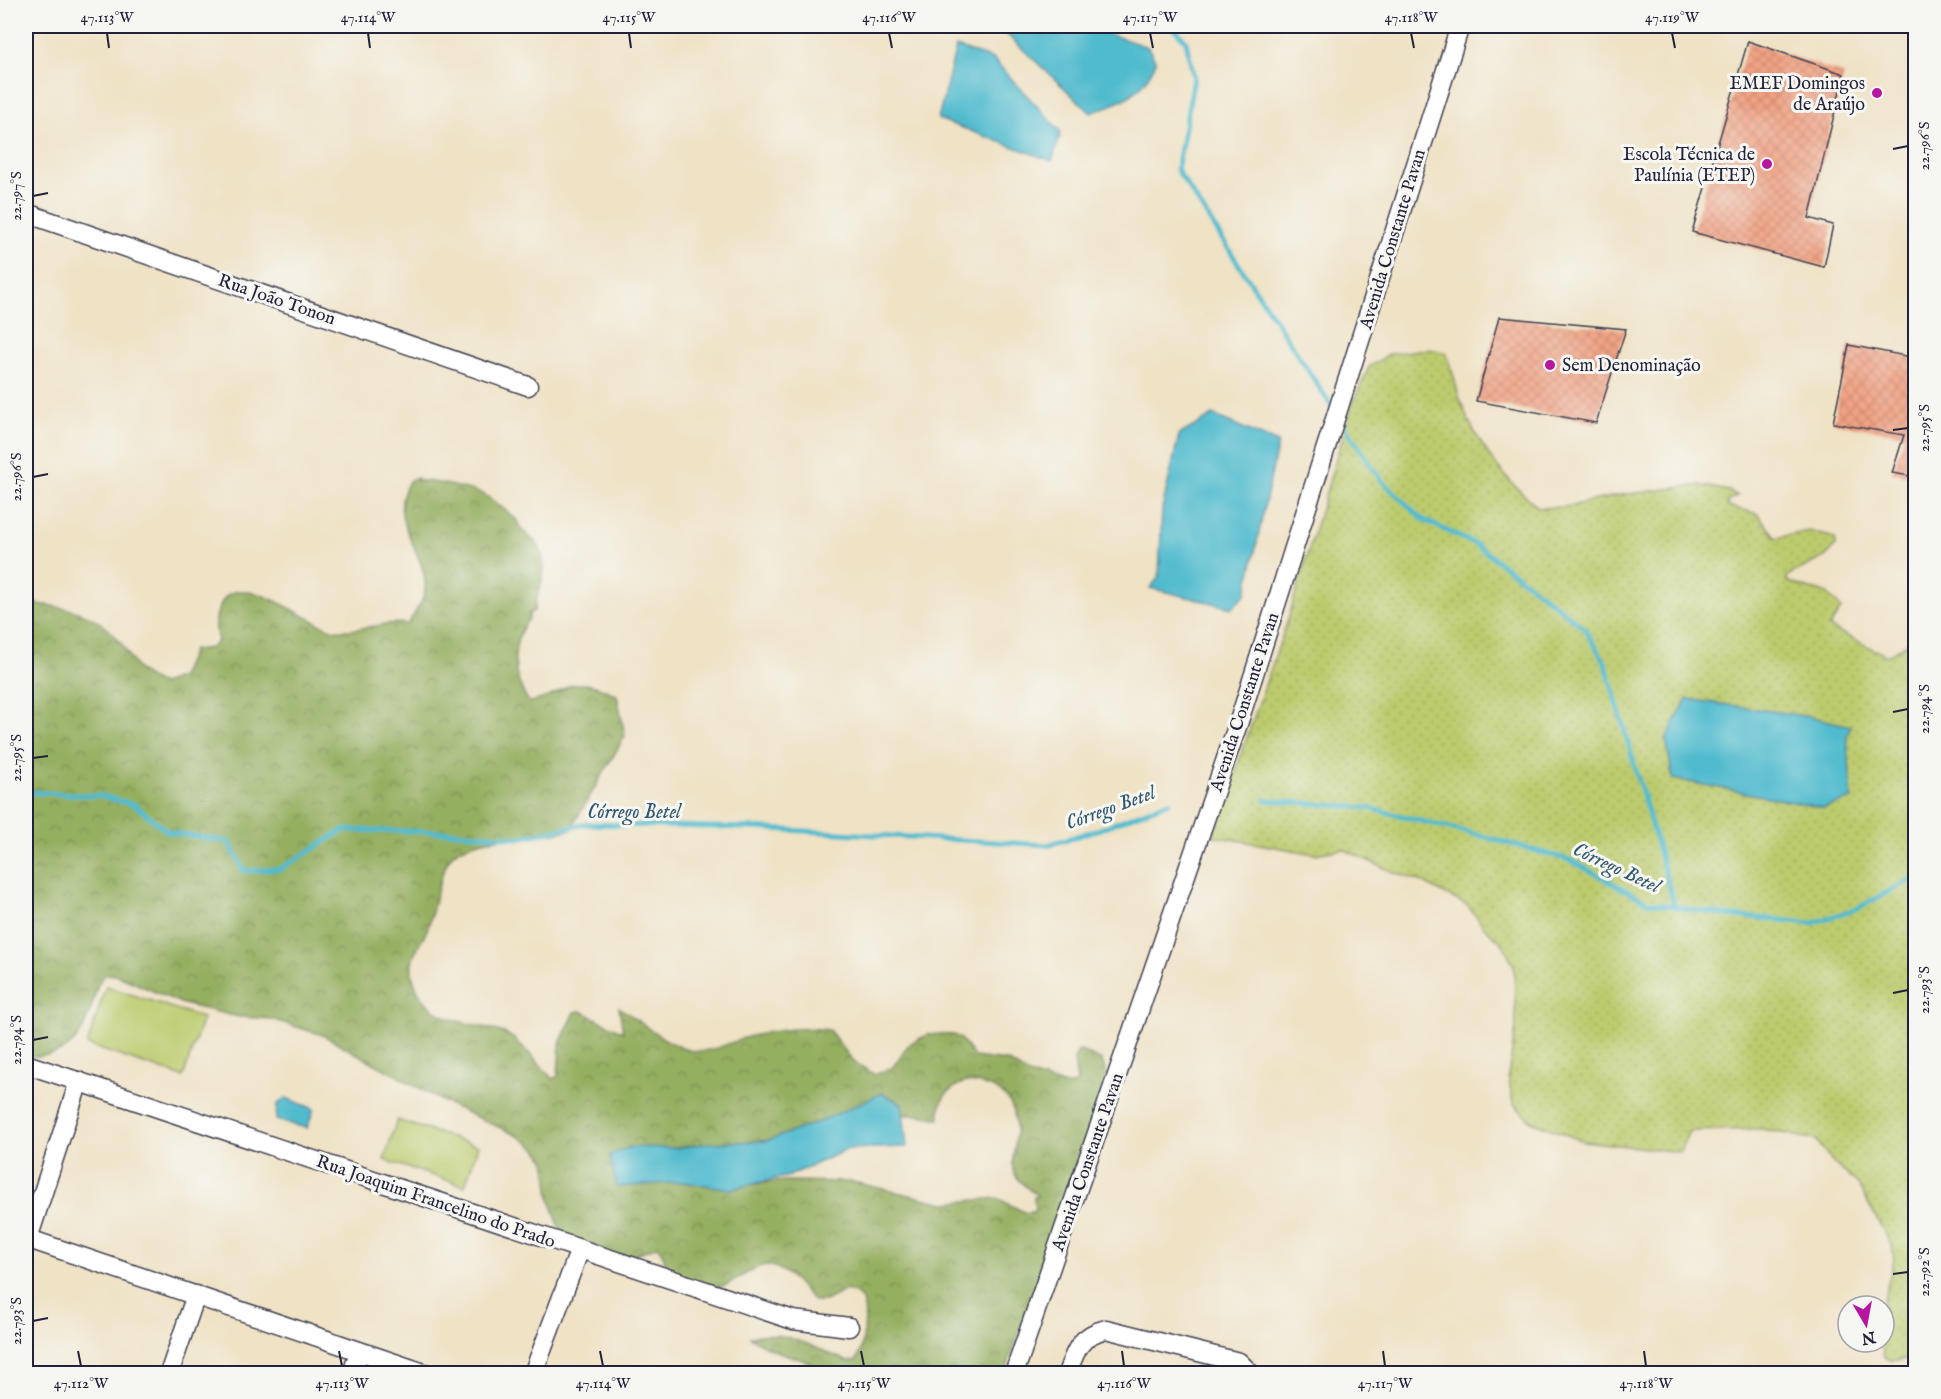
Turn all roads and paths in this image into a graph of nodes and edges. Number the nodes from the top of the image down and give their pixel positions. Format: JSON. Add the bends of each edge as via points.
{"nodes":[{"id":1,"x":1460,"y":26,"type":"edge"},
{"id":2,"x":26,"y":213,"type":"edge"},
{"id":3,"x":528,"y":386,"type":"dead end"},
{"id":4,"x":26,"y":1064,"type":"edge"},
{"id":5,"x":79,"y":1081,"type":"junction"},
{"id":6,"x":26,"y":1241,"type":"edge"},
{"id":7,"x":580,"y":1249,"type":"junction"},
{"id":8,"x":196,"y":1295,"type":"junction"},
{"id":9,"x":849,"y":1327,"type":"dead end"},
{"id":10,"x":359,"y":1351,"type":"junction"},
{"id":11,"x":169,"y":1374,"type":"edge"},
{"id":12,"x":352,"y":1374,"type":"edge"},
{"id":13,"x":427,"y":1374,"type":"edge"},
{"id":14,"x":533,"y":1374,"type":"edge"},
{"id":15,"x":1014,"y":1374,"type":"edge"},
{"id":16,"x":1067,"y":1374,"type":"edge"},
{"id":17,"x":1251,"y":1374,"type":"edge"}],
"edges":[{"from":1,"to":15,"type":"street","name":"Avenida Constante Pavan","via":[[1239,721]]},
{"from":2,"to":3,"type":"street","name":"Rua João Tonon"},
{"from":4,"to":5,"type":"street","name":"Rua Joaquim Francelino do Prado"},
{"from":5,"to":6,"type":"street"},
{"from":5,"to":7,"type":"street","name":"Rua Joaquim Francelino do Prado"},
{"from":6,"to":8,"type":"street"},
{"from":7,"to":9,"type":"street","name":"Rua Joaquim Francelino do Prado","via":[[793,1320]]},
{"from":7,"to":14,"type":"street"},
{"from":8,"to":10,"type":"street"},
{"from":8,"to":11,"type":"street"},
{"from":10,"to":12,"type":"street"},
{"from":10,"to":13,"type":"street"},
{"from":16,"to":17,"type":"street","via":[[1080,1341],[1106,1329],[1239,1362]]}]}
